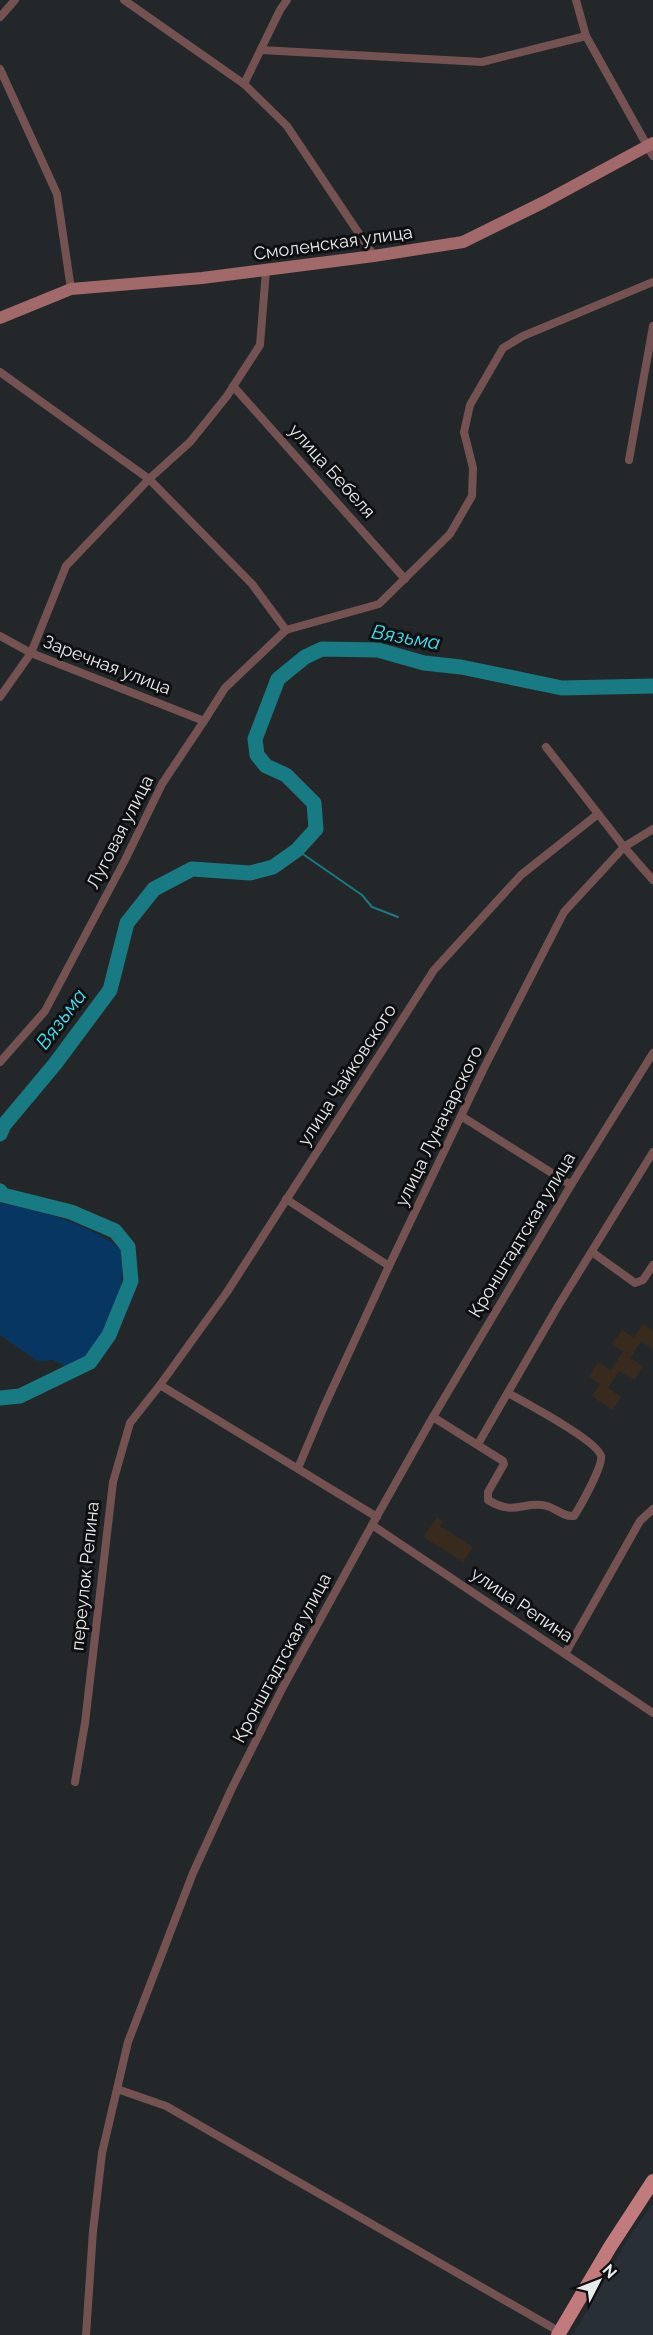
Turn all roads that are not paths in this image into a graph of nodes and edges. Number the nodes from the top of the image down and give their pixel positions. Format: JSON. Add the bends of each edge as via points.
{"nodes":[{"id":1,"x":15,"y":0,"type":"edge"},
{"id":2,"x":124,"y":0,"type":"edge"},
{"id":3,"x":287,"y":0,"type":"edge"},
{"id":4,"x":576,"y":0,"type":"edge"},
{"id":5,"x":0,"y":17,"type":"edge"},
{"id":6,"x":586,"y":36,"type":"junction"},
{"id":7,"x":261,"y":50,"type":"junction"},
{"id":8,"x":0,"y":69,"type":"edge"},
{"id":9,"x":244,"y":84,"type":"junction"},
{"id":10,"x":651,"y":148,"type":"edge"},
{"id":11,"x":374,"y":256,"type":"junction"},
{"id":12,"x":266,"y":270,"type":"junction"},
{"id":13,"x":653,"y":282,"type":"edge"},
{"id":14,"x":71,"y":289,"type":"junction"},
{"id":15,"x":0,"y":318,"type":"edge"},
{"id":16,"x":653,"y":326,"type":"edge"},
{"id":17,"x":0,"y":372,"type":"edge"},
{"id":18,"x":233,"y":386,"type":"junction"},
{"id":19,"x":629,"y":460,"type":"dead end"},
{"id":20,"x":149,"y":479,"type":"junction"},
{"id":21,"x":405,"y":579,"type":"junction"},
{"id":22,"x":286,"y":630,"type":"junction"},
{"id":23,"x":0,"y":636,"type":"edge"},
{"id":24,"x":31,"y":653,"type":"junction"},
{"id":25,"x":0,"y":697,"type":"edge"},
{"id":26,"x":204,"y":721,"type":"junction"},
{"id":27,"x":546,"y":747,"type":"dead end"},
{"id":28,"x":598,"y":814,"type":"junction"},
{"id":29,"x":653,"y":829,"type":"edge"},
{"id":30,"x":624,"y":847,"type":"junction"},
{"id":31,"x":653,"y":880,"type":"edge"},
{"id":32,"x":653,"y":1053,"type":"edge"},
{"id":33,"x":0,"y":1062,"type":"edge"},
{"id":34,"x":461,"y":1116,"type":"junction"},
{"id":35,"x":653,"y":1152,"type":"edge"},
{"id":36,"x":571,"y":1185,"type":"junction"},
{"id":37,"x":286,"y":1200,"type":"junction"},
{"id":38,"x":592,"y":1252,"type":"junction"},
{"id":39,"x":653,"y":1265,"type":"edge"},
{"id":40,"x":389,"y":1266,"type":"junction"},
{"id":41,"x":160,"y":1385,"type":"junction"},
{"id":42,"x":508,"y":1393,"type":"junction"},
{"id":43,"x":433,"y":1417,"type":"junction"},
{"id":44,"x":478,"y":1444,"type":"junction"},
{"id":45,"x":298,"y":1468,"type":"junction"},
{"id":46,"x":653,"y":1509,"type":"edge"},
{"id":47,"x":374,"y":1521,"type":"junction"},
{"id":48,"x":565,"y":1654,"type":"junction"},
{"id":49,"x":653,"y":1713,"type":"edge"},
{"id":50,"x":75,"y":1782,"type":"dead end"},
{"id":51,"x":117,"y":2089,"type":"junction"},
{"id":52,"x":653,"y":2181,"type":"edge"},
{"id":53,"x":559,"y":2333,"type":"edge"},
{"id":54,"x":86,"y":2335,"type":"edge"}],
"edges":[{"from":1,"to":5,"type":"street"},
{"from":2,"to":9,"type":"street"},
{"from":3,"to":7,"type":"street"},
{"from":4,"to":6,"type":"street"},
{"from":6,"to":7,"type":"street","via":[[482,62]]},
{"from":6,"to":10,"type":"street"},
{"from":7,"to":9,"type":"street"},
{"from":8,"to":14,"type":"street","via":[[57,194]]},
{"from":9,"to":11,"type":"street","via":[[287,126]]},
{"from":10,"to":11,"type":"main road","name":"Смоленская улица","via":[[463,242]]},
{"from":11,"to":12,"type":"main road","name":"Смоленская улица"},
{"from":12,"to":14,"type":"main road","name":"Смоленская улица"},
{"from":12,"to":18,"type":"street","via":[[260,345]]},
{"from":13,"to":21,"type":"street","via":[[503,348],[470,405],[464,432],[473,468],[471,496],[450,534]]},
{"from":14,"to":15,"type":"main road","name":"Смоленская улица"},
{"from":16,"to":19,"type":"street"},
{"from":17,"to":20,"type":"street"},
{"from":18,"to":20,"type":"street","via":[[190,442]]},
{"from":18,"to":21,"type":"street","name":"улица Бебеля"},
{"from":20,"to":22,"type":"street","via":[[252,584]]},
{"from":20,"to":24,"type":"street","via":[[66,566]]},
{"from":21,"to":22,"type":"street","via":[[380,604]]},
{"from":22,"to":26,"type":"street","name":"Луговая улица","via":[[225,688]]},
{"from":23,"to":24,"type":"street","name":"Заречная улица"},
{"from":24,"to":25,"type":"street"},
{"from":24,"to":26,"type":"street","name":"Заречная улица"},
{"from":26,"to":33,"type":"street","name":"Луговая улица","via":[[162,784],[45,1011]]},
{"from":27,"to":28,"type":"street"},
{"from":28,"to":30,"type":"street"},
{"from":28,"to":37,"type":"street","name":"улица Чайковского","via":[[521,875],[434,970]]},
{"from":29,"to":30,"type":"street","name":"улица Луначарского"},
{"from":30,"to":31,"type":"street"},
{"from":30,"to":34,"type":"street","name":"улица Луначарского","via":[[564,912]]},
{"from":32,"to":36,"type":"street","name":"Кронштадтская улица"},
{"from":34,"to":36,"type":"street"},
{"from":34,"to":40,"type":"street","name":"улица Луначарского"},
{"from":35,"to":38,"type":"street"},
{"from":36,"to":43,"type":"street","name":"Кронштадтская улица"},
{"from":37,"to":40,"type":"street"},
{"from":37,"to":41,"type":"street","name":"улица Чайковского","via":[[227,1292]]},
{"from":38,"to":39,"type":"street","via":[[635,1282],[643,1280]]},
{"from":38,"to":42,"type":"street"},
{"from":40,"to":45,"type":"street","name":"улица Луначарского"},
{"from":41,"to":45,"type":"street","name":"улица Репина"},
{"from":41,"to":50,"type":"street","name":"переулок Репина","via":[[130,1423],[113,1482]]},
{"from":42,"to":44,"type":"street"},
{"from":42,"to":44,"type":"street","via":[[566,1426],[600,1453],[600,1463],[576,1513],[569,1516],[539,1504],[503,1508],[488,1500],[488,1492],[504,1464]]},
{"from":43,"to":44,"type":"street"},
{"from":43,"to":47,"type":"street","name":"Кронштадтская улица"},
{"from":45,"to":47,"type":"street","name":"улица Репина"},
{"from":46,"to":48,"type":"street","via":[[640,1521]]},
{"from":47,"to":48,"type":"street","name":"улица Репина"},
{"from":47,"to":51,"type":"street","name":"Кронштадтская улица","via":[[284,1685],[193,1873],[128,2042]]},
{"from":48,"to":49,"type":"street","name":"улица Репина"},
{"from":51,"to":53,"type":"street","via":[[166,2106]]},
{"from":51,"to":54,"type":"street","name":"Кронштадтская улица","via":[[102,2153]]},
{"from":52,"to":53,"type":"main road"}]}
